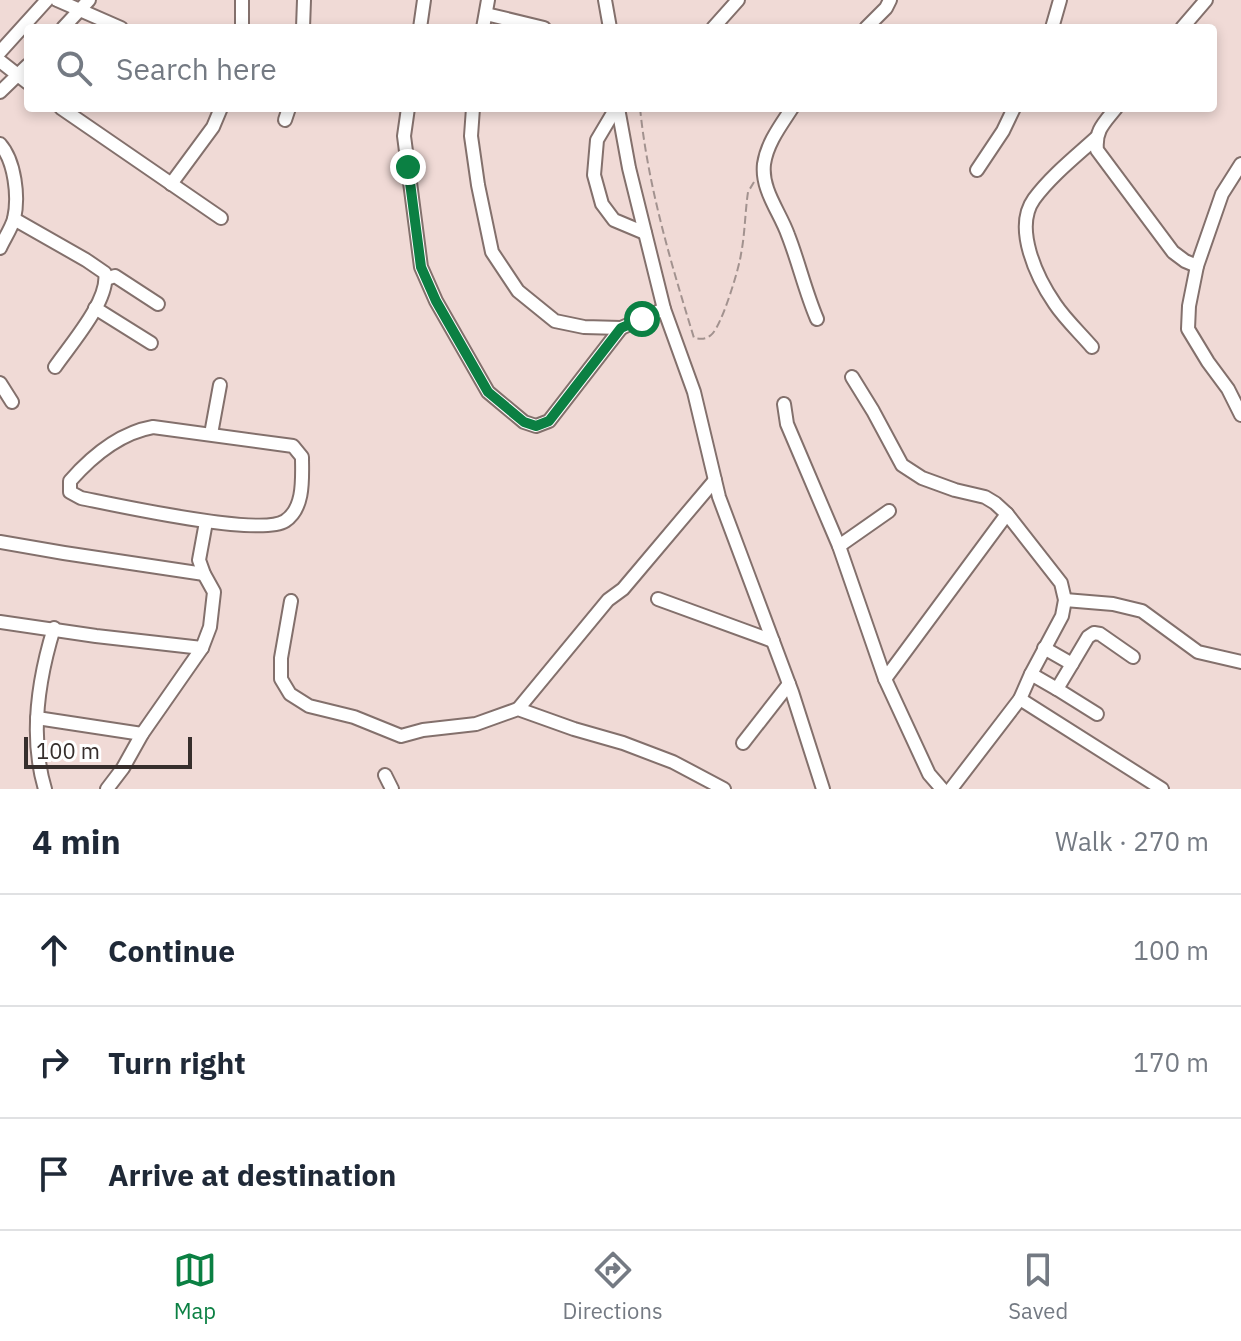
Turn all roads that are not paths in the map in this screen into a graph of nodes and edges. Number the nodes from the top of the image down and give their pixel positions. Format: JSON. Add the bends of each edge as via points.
{"nodes":[{"id":1,"x":47,"y":0,"type":"edge"},
{"id":2,"x":57,"y":0,"type":"edge"},
{"id":3,"x":242,"y":0,"type":"edge"},
{"id":4,"x":304,"y":0,"type":"edge"},
{"id":5,"x":424,"y":0,"type":"edge"},
{"id":6,"x":488,"y":0,"type":"edge"},
{"id":7,"x":605,"y":0,"type":"edge"},
{"id":8,"x":738,"y":0,"type":"edge"},
{"id":9,"x":890,"y":0,"type":"edge"},
{"id":10,"x":1060,"y":0,"type":"edge"},
{"id":11,"x":1205,"y":0,"type":"edge"},
{"id":12,"x":84,"y":5,"type":"edge"},
{"id":13,"x":486,"y":14,"type":"junction"},
{"id":14,"x":25,"y":24,"type":"edge"},
{"id":15,"x":67,"y":24,"type":"edge"},
{"id":16,"x":115,"y":24,"type":"edge"},
{"id":17,"x":242,"y":24,"type":"edge"},
{"id":18,"x":303,"y":24,"type":"edge"},
{"id":19,"x":421,"y":24,"type":"edge"},
{"id":20,"x":484,"y":24,"type":"edge"},
{"id":21,"x":527,"y":24,"type":"edge"},
{"id":22,"x":609,"y":24,"type":"edge"},
{"id":23,"x":722,"y":24,"type":"edge"},
{"id":24,"x":870,"y":24,"type":"edge"},
{"id":25,"x":1053,"y":24,"type":"edge"},
{"id":26,"x":1185,"y":24,"type":"edge"},
{"id":27,"x":24,"y":25,"type":"edge"},
{"id":28,"x":0,"y":52,"type":"edge"},
{"id":29,"x":0,"y":61,"type":"edge"},
{"id":30,"x":23,"y":79,"type":"edge"},
{"id":31,"x":0,"y":92,"type":"edge"},
{"id":32,"x":67,"y":112,"type":"edge"},
{"id":33,"x":219,"y":112,"type":"edge"},
{"id":34,"x":407,"y":112,"type":"edge"},
{"id":35,"x":473,"y":112,"type":"edge"},
{"id":36,"x":614,"y":112,"type":"edge"},
{"id":37,"x":618,"y":112,"type":"edge"},
{"id":38,"x":789,"y":112,"type":"edge"},
{"id":39,"x":1012,"y":112,"type":"edge"},
{"id":40,"x":1113,"y":112,"type":"edge"},
{"id":41,"x":1096,"y":138,"type":"junction"},
{"id":42,"x":0,"y":144,"type":"edge"},
{"id":43,"x":1241,"y":164,"type":"edge"},
{"id":44,"x":977,"y":170,"type":"dead end"},
{"id":45,"x":171,"y":184,"type":"junction"},
{"id":46,"x":221,"y":218,"type":"dead end"},
{"id":47,"x":14,"y":219,"type":"junction"},
{"id":48,"x":645,"y":233,"type":"junction"},
{"id":49,"x":0,"y":248,"type":"edge"},
{"id":50,"x":1197,"y":266,"type":"junction"},
{"id":51,"x":106,"y":279,"type":"junction"},
{"id":52,"x":158,"y":304,"type":"dead end"},
{"id":53,"x":95,"y":308,"type":"junction"},
{"id":54,"x":664,"y":309,"type":"junction"},
{"id":55,"x":817,"y":319,"type":"dead end"},
{"id":56,"x":621,"y":328,"type":"junction"},
{"id":57,"x":151,"y":343,"type":"dead end"},
{"id":58,"x":1092,"y":347,"type":"dead end"},
{"id":59,"x":55,"y":367,"type":"dead end"},
{"id":60,"x":852,"y":377,"type":"dead end"},
{"id":61,"x":0,"y":383,"type":"edge"},
{"id":62,"x":220,"y":385,"type":"dead end"},
{"id":63,"x":12,"y":402,"type":"dead end"},
{"id":64,"x":784,"y":404,"type":"dead end"},
{"id":65,"x":1241,"y":415,"type":"edge"},
{"id":66,"x":211,"y":434,"type":"junction"},
{"id":67,"x":715,"y":480,"type":"junction"},
{"id":68,"x":889,"y":511,"type":"dead end"},
{"id":69,"x":1007,"y":514,"type":"junction"},
{"id":70,"x":206,"y":522,"type":"junction"},
{"id":71,"x":0,"y":542,"type":"edge"},
{"id":72,"x":839,"y":546,"type":"junction"},
{"id":73,"x":204,"y":574,"type":"junction"},
{"id":74,"x":658,"y":599,"type":"dead end"},
{"id":75,"x":1065,"y":600,"type":"junction"},
{"id":76,"x":291,"y":601,"type":"dead end"},
{"id":77,"x":0,"y":622,"type":"edge"},
{"id":78,"x":54,"y":628,"type":"junction"},
{"id":79,"x":773,"y":641,"type":"junction"},
{"id":80,"x":202,"y":648,"type":"junction"},
{"id":81,"x":1044,"y":648,"type":"junction"},
{"id":82,"x":1133,"y":657,"type":"dead end"},
{"id":83,"x":1241,"y":662,"type":"edge"},
{"id":84,"x":1072,"y":664,"type":"junction"},
{"id":85,"x":1031,"y":674,"type":"junction"},
{"id":86,"x":885,"y":679,"type":"junction"},
{"id":87,"x":789,"y":684,"type":"junction"},
{"id":88,"x":1057,"y":689,"type":"junction"},
{"id":89,"x":1020,"y":699,"type":"junction"},
{"id":90,"x":518,"y":709,"type":"junction"},
{"id":91,"x":1097,"y":714,"type":"dead end"},
{"id":92,"x":37,"y":718,"type":"junction"},
{"id":93,"x":142,"y":734,"type":"junction"},
{"id":94,"x":743,"y":743,"type":"dead end"},
{"id":95,"x":385,"y":775,"type":"dead end"},
{"id":96,"x":45,"y":789,"type":"edge"},
{"id":97,"x":107,"y":789,"type":"edge"},
{"id":98,"x":392,"y":789,"type":"edge"},
{"id":99,"x":724,"y":789,"type":"edge"},
{"id":100,"x":823,"y":789,"type":"edge"},
{"id":101,"x":942,"y":789,"type":"edge"},
{"id":102,"x":951,"y":789,"type":"edge"},
{"id":103,"x":1162,"y":789,"type":"edge"}],
"edges":[{"from":1,"to":14,"type":"street"},
{"from":2,"to":12,"type":"street"},
{"from":3,"to":17,"type":"street"},
{"from":4,"to":18,"type":"street"},
{"from":5,"to":19,"type":"street"},
{"from":6,"to":13,"type":"street"},
{"from":7,"to":22,"type":"street"},
{"from":8,"to":23,"type":"street"},
{"from":9,"to":24,"type":"street"},
{"from":10,"to":25,"type":"street"},
{"from":11,"to":26,"type":"street"},
{"from":12,"to":15,"type":"street"},
{"from":12,"to":16,"type":"street"},
{"from":13,"to":20,"type":"street"},
{"from":13,"to":21,"type":"street"},
{"from":27,"to":28,"type":"street"},
{"from":29,"to":30,"type":"street"},
{"from":30,"to":31,"type":"street"},
{"from":32,"to":45,"type":"street"},
{"from":33,"to":45,"type":"street"},
{"from":34,"to":56,"type":"street","via":[[404,136],[421,267],[488,392],[524,422],[536,426],[549,421]]},
{"from":35,"to":56,"type":"street","via":[[471,136],[492,252],[509,278],[555,321]]},
{"from":36,"to":48,"type":"street","via":[[597,140],[594,175],[602,204],[614,220]]},
{"from":37,"to":48,"type":"street"},
{"from":38,"to":55,"type":"street","via":[[764,164],[769,196]]},
{"from":39,"to":44,"type":"street"},
{"from":40,"to":41,"type":"street"},
{"from":41,"to":50,"type":"street","via":[[1097,150],[1173,252]]},
{"from":41,"to":58,"type":"street","via":[[1031,202],[1025,226],[1031,259],[1055,304]]},
{"from":42,"to":47,"type":"street","via":[[13,168]]},
{"from":43,"to":50,"type":"street","via":[[1222,194]]},
{"from":45,"to":46,"type":"street"},
{"from":47,"to":49,"type":"street"},
{"from":47,"to":51,"type":"street","via":[[86,260]]},
{"from":48,"to":54,"type":"street"},
{"from":50,"to":65,"type":"street","via":[[1188,329]]},
{"from":51,"to":52,"type":"street","via":[[115,276]]},
{"from":51,"to":53,"type":"street"},
{"from":53,"to":57,"type":"street"},
{"from":53,"to":59,"type":"street"},
{"from":54,"to":56,"type":"street"},
{"from":54,"to":67,"type":"street","via":[[694,392]]},
{"from":60,"to":69,"type":"street","via":[[902,465],[922,478],[985,497]]},
{"from":61,"to":63,"type":"street"},
{"from":62,"to":66,"type":"street"},
{"from":64,"to":72,"type":"street","via":[[787,424]]},
{"from":66,"to":70,"type":"street","via":[[293,446],[302,457],[302,489],[284,522]]},
{"from":66,"to":70,"type":"street","via":[[135,430],[70,481],[70,492],[81,498]]},
{"from":67,"to":79,"type":"street"},
{"from":67,"to":90,"type":"street"},
{"from":68,"to":72,"type":"street"},
{"from":69,"to":75,"type":"street","via":[[1061,583]]},
{"from":69,"to":86,"type":"street"},
{"from":70,"to":73,"type":"street","via":[[199,560]]},
{"from":71,"to":73,"type":"street"},
{"from":72,"to":86,"type":"street"},
{"from":73,"to":80,"type":"street","via":[[214,592]]},
{"from":74,"to":79,"type":"street"},
{"from":75,"to":81,"type":"street"},
{"from":75,"to":83,"type":"street","via":[[1142,611],[1198,652]]},
{"from":76,"to":90,"type":"street","via":[[281,679],[290,694],[309,706],[401,736],[476,724]]},
{"from":77,"to":78,"type":"street"},
{"from":78,"to":80,"type":"street"},
{"from":78,"to":92,"type":"street","via":[[43,664]]},
{"from":79,"to":87,"type":"street"},
{"from":80,"to":93,"type":"street"},
{"from":81,"to":84,"type":"street"},
{"from":81,"to":85,"type":"street"},
{"from":82,"to":84,"type":"street","via":[[1094,633]]},
{"from":84,"to":88,"type":"street"},
{"from":85,"to":88,"type":"street"},
{"from":85,"to":89,"type":"street"},
{"from":86,"to":101,"type":"street","via":[[929,774]]},
{"from":87,"to":94,"type":"street"},
{"from":87,"to":100,"type":"street"},
{"from":88,"to":91,"type":"street"},
{"from":89,"to":102,"type":"street"},
{"from":89,"to":103,"type":"street"},
{"from":90,"to":99,"type":"street","via":[[673,762]]},
{"from":92,"to":93,"type":"street"},
{"from":92,"to":96,"type":"street"},
{"from":93,"to":97,"type":"street"},
{"from":95,"to":98,"type":"street"}]}
